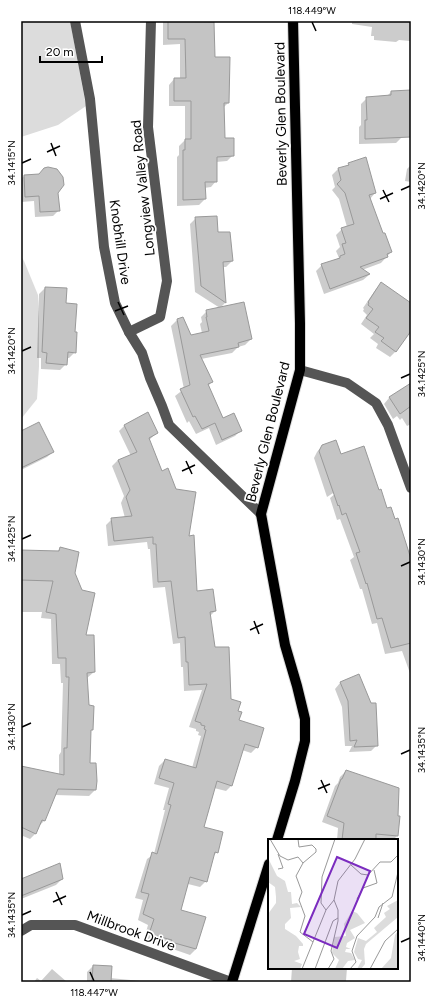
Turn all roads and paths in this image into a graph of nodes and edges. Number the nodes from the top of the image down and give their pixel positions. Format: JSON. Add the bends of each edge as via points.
{"nodes":[{"id":1,"x":76,"y":21,"type":"edge"},
{"id":2,"x":151,"y":21,"type":"edge"},
{"id":3,"x":293,"y":21,"type":"edge"},
{"id":4,"x":129,"y":332,"type":"junction"},
{"id":5,"x":300,"y":370,"type":"junction"},
{"id":6,"x":411,"y":488,"type":"edge"},
{"id":7,"x":261,"y":514,"type":"junction"},
{"id":8,"x":277,"y":839,"type":"edge"},
{"id":9,"x":268,"y":867,"type":"edge"},
{"id":10,"x":21,"y":931,"type":"edge"},
{"id":11,"x":231,"y":982,"type":"edge"}],
"edges":[{"from":1,"to":4,"type":"street","name":"Knobhill Drive","via":[[90,99],[104,247],[115,303]]},
{"from":2,"to":4,"type":"street","name":"Longview Valley Road","via":[[148,126],[167,281],[160,317]]},
{"from":3,"to":5,"type":"main road","name":"Beverly Glen Boulevard"},
{"from":4,"to":7,"type":"street","name":"Knobhill Drive","via":[[142,353],[169,425]]},
{"from":5,"to":6,"type":"street","via":[[348,383],[376,403],[388,425]]},
{"from":5,"to":7,"type":"main road","name":"Beverly Glen Boulevard"},
{"from":7,"to":8,"type":"main road","name":"Beverly Glen Boulevard","via":[[285,645],[305,719],[305,741]]},
{"from":9,"to":11,"type":"main road"},
{"from":10,"to":11,"type":"street","name":"Millbrook Drive","via":[[31,925],[75,925]]}]}
